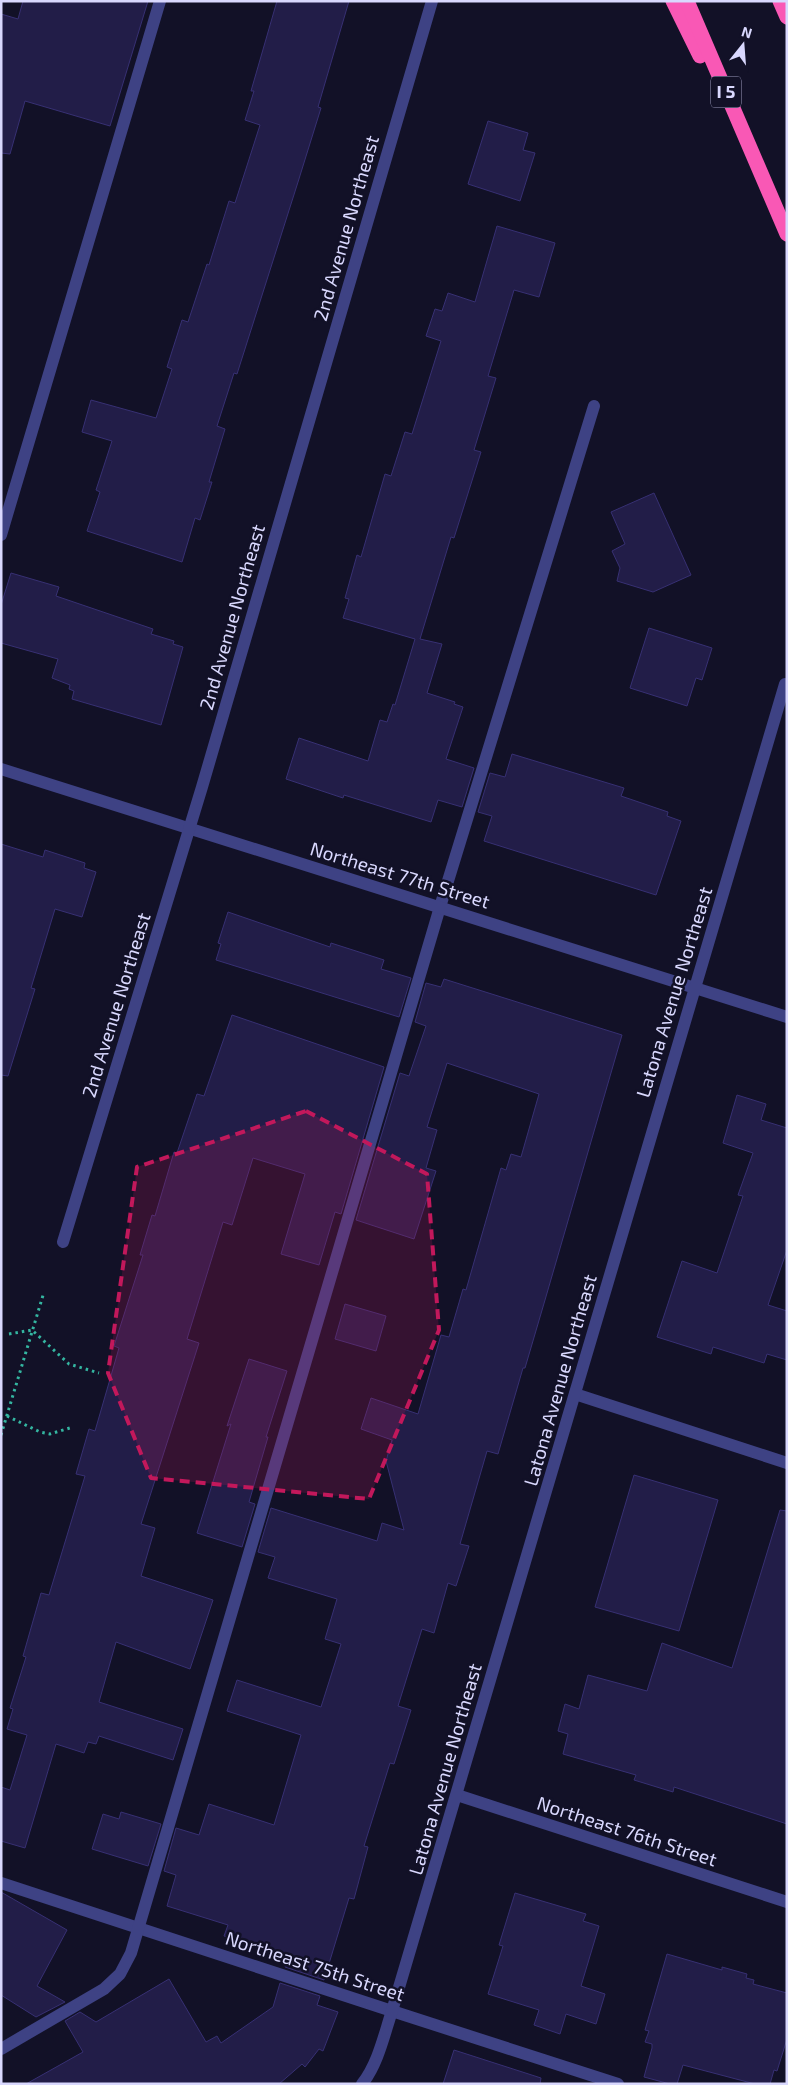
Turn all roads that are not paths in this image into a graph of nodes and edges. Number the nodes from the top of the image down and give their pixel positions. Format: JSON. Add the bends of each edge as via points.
{"nodes":[{"id":1,"x":160,"y":1,"type":"edge"},
{"id":2,"x":432,"y":1,"type":"edge"},
{"id":3,"x":673,"y":1,"type":"edge"},
{"id":4,"x":687,"y":1,"type":"edge"},
{"id":5,"x":780,"y":1,"type":"edge"},
{"id":6,"x":787,"y":17,"type":"edge"},
{"id":7,"x":764,"y":182,"type":"junction"},
{"id":8,"x":787,"y":234,"type":"edge"},
{"id":9,"x":594,"y":406,"type":"dead end"},
{"id":10,"x":1,"y":535,"type":"edge"},
{"id":11,"x":785,"y":684,"type":"dead end"},
{"id":12,"x":1,"y":769,"type":"edge"},
{"id":13,"x":189,"y":829,"type":"junction"},
{"id":14,"x":440,"y":907,"type":"junction"},
{"id":15,"x":695,"y":987,"type":"junction"},
{"id":16,"x":787,"y":1017,"type":"edge"},
{"id":17,"x":63,"y":1242,"type":"dead end"},
{"id":18,"x":575,"y":1394,"type":"junction"},
{"id":19,"x":787,"y":1463,"type":"edge"},
{"id":20,"x":456,"y":1795,"type":"junction"},
{"id":21,"x":1,"y":1883,"type":"edge"},
{"id":22,"x":787,"y":1902,"type":"edge"},
{"id":23,"x":139,"y":1928,"type":"junction"},
{"id":24,"x":392,"y":2011,"type":"junction"},
{"id":25,"x":1,"y":2049,"type":"edge"},
{"id":26,"x":362,"y":2084,"type":"edge"},
{"id":27,"x":618,"y":2084,"type":"edge"}],
"edges":[{"from":1,"to":10,"type":"street"},
{"from":2,"to":13,"type":"street","name":"2nd Avenue Northeast"},
{"from":3,"to":7,"type":"highway"},
{"from":4,"to":7,"type":"highway","number":"I 5"},
{"from":5,"to":6,"type":"highway"},
{"from":7,"to":8,"type":"highway","number":"I 5"},
{"from":9,"to":14,"type":"street"},
{"from":11,"to":15,"type":"street","name":"Latona Avenue Northeast"},
{"from":12,"to":13,"type":"street","name":"Northeast 77th Street"},
{"from":13,"to":14,"type":"street","name":"Northeast 77th Street"},
{"from":13,"to":17,"type":"street","name":"2nd Avenue Northeast"},
{"from":14,"to":15,"type":"street","name":"Northeast 77th Street"},
{"from":14,"to":23,"type":"street"},
{"from":15,"to":16,"type":"street","name":"Northeast 77th Street"},
{"from":15,"to":18,"type":"street","name":"Latona Avenue Northeast"},
{"from":18,"to":19,"type":"street"},
{"from":18,"to":20,"type":"street","name":"Latona Avenue Northeast"},
{"from":20,"to":22,"type":"street","name":"Northeast 76th Street"},
{"from":20,"to":24,"type":"street","name":"Latona Avenue Northeast"},
{"from":21,"to":23,"type":"street","name":"Northeast 75th Street"},
{"from":23,"to":24,"type":"street","name":"Northeast 75th Street"},
{"from":23,"to":25,"type":"street","via":[[120,1974],[104,1990]]},
{"from":24,"to":26,"type":"street","name":"Latona Avenue Northeast","via":[[368,2076]]},
{"from":24,"to":27,"type":"street","name":"Northeast 75th Street"}]}
